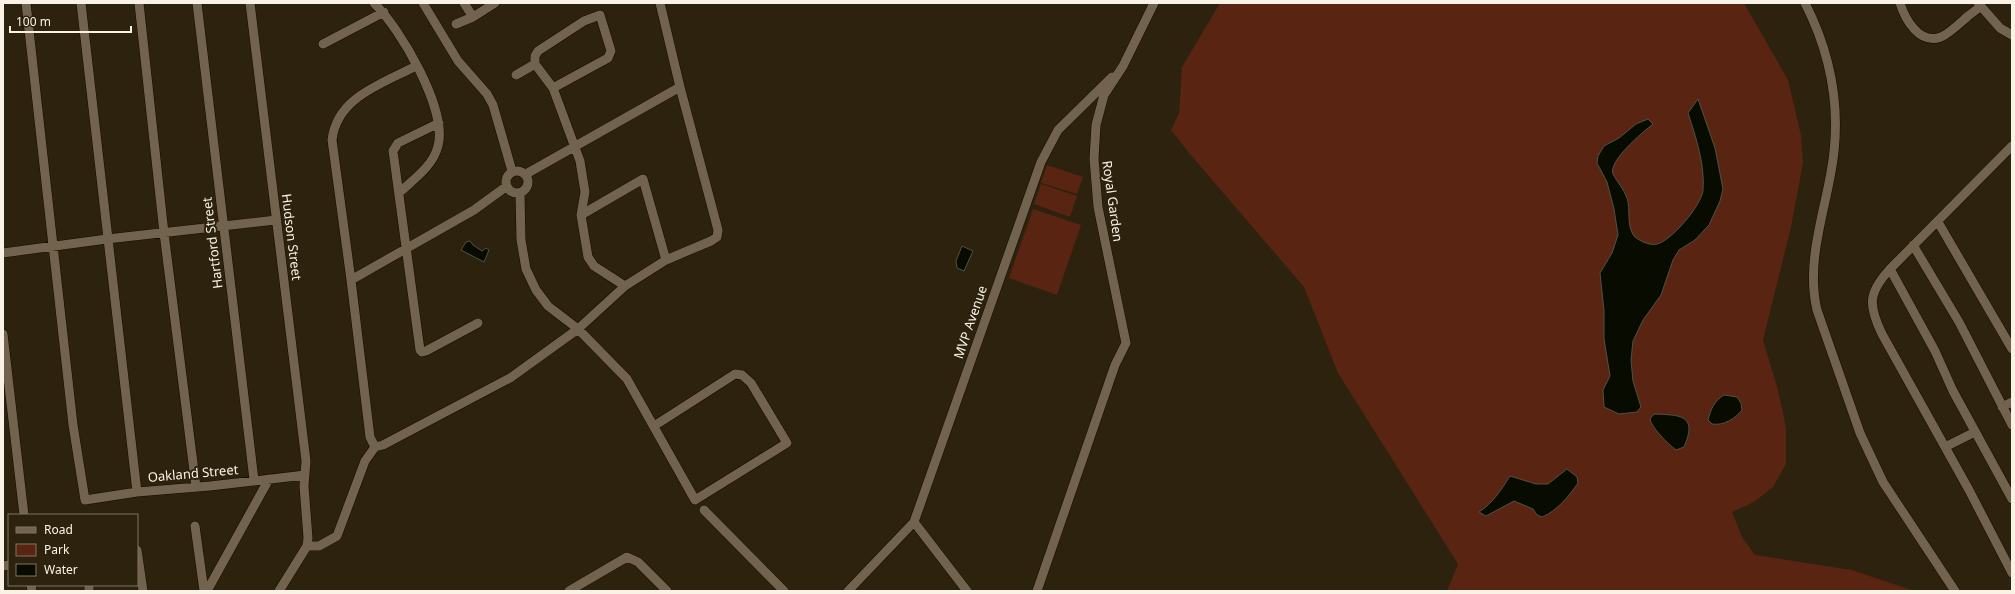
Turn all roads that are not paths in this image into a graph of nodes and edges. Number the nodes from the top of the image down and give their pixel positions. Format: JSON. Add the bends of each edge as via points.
{"nodes":[{"id":1,"x":26,"y":3,"type":"edge"},
{"id":2,"x":81,"y":3,"type":"edge"},
{"id":3,"x":139,"y":3,"type":"edge"},
{"id":4,"x":197,"y":3,"type":"edge"},
{"id":5,"x":250,"y":3,"type":"edge"},
{"id":6,"x":374,"y":3,"type":"edge"},
{"id":7,"x":424,"y":3,"type":"edge"},
{"id":8,"x":464,"y":3,"type":"edge"},
{"id":9,"x":495,"y":3,"type":"edge"},
{"id":10,"x":660,"y":3,"type":"edge"},
{"id":11,"x":1154,"y":3,"type":"edge"},
{"id":12,"x":1805,"y":3,"type":"edge"},
{"id":13,"x":1900,"y":3,"type":"edge"},
{"id":14,"x":1979,"y":5,"type":"edge"},
{"id":15,"x":384,"y":12,"type":"junction"},
{"id":16,"x":473,"y":17,"type":"junction"},
{"id":17,"x":456,"y":24,"type":"dead end"},
{"id":18,"x":2012,"y":35,"type":"edge"},
{"id":19,"x":323,"y":44,"type":"dead end"},
{"id":20,"x":535,"y":64,"type":"junction"},
{"id":21,"x":416,"y":66,"type":"junction"},
{"id":22,"x":1123,"y":66,"type":"junction"},
{"id":23,"x":516,"y":75,"type":"dead end"},
{"id":24,"x":680,"y":87,"type":"junction"},
{"id":25,"x":553,"y":88,"type":"junction"},
{"id":26,"x":439,"y":123,"type":"junction"},
{"id":27,"x":2012,"y":146,"type":"edge"},
{"id":28,"x":574,"y":149,"type":"junction"},
{"id":29,"x":512,"y":171,"type":"junction"},
{"id":30,"x":526,"y":174,"type":"junction"},
{"id":31,"x":507,"y":186,"type":"junction"},
{"id":32,"x":400,"y":192,"type":"junction"},
{"id":33,"x":520,"y":193,"type":"junction"},
{"id":34,"x":581,"y":215,"type":"junction"},
{"id":35,"x":276,"y":220,"type":"junction"},
{"id":36,"x":1938,"y":222,"type":"junction"},
{"id":37,"x":222,"y":227,"type":"junction"},
{"id":38,"x":164,"y":233,"type":"junction"},
{"id":39,"x":107,"y":239,"type":"junction"},
{"id":40,"x":1913,"y":245,"type":"junction"},
{"id":41,"x":52,"y":247,"type":"junction"},
{"id":42,"x":406,"y":248,"type":"junction"},
{"id":43,"x":3,"y":253,"type":"edge"},
{"id":44,"x":666,"y":260,"type":"junction"},
{"id":45,"x":1890,"y":269,"type":"junction"},
{"id":46,"x":352,"y":280,"type":"junction"},
{"id":47,"x":625,"y":286,"type":"junction"},
{"id":48,"x":478,"y":323,"type":"dead end"},
{"id":49,"x":578,"y":329,"type":"junction"},
{"id":50,"x":3,"y":334,"type":"edge"},
{"id":51,"x":2012,"y":349,"type":"edge"},
{"id":52,"x":2012,"y":402,"type":"edge"},
{"id":53,"x":2002,"y":407,"type":"junction"},
{"id":54,"x":2012,"y":425,"type":"edge"},
{"id":55,"x":654,"y":426,"type":"junction"},
{"id":56,"x":1975,"y":432,"type":"junction"},
{"id":57,"x":375,"y":447,"type":"junction"},
{"id":58,"x":1945,"y":447,"type":"junction"},
{"id":59,"x":305,"y":475,"type":"junction"},
{"id":60,"x":269,"y":478,"type":"junction"},
{"id":61,"x":254,"y":480,"type":"junction"},
{"id":62,"x":196,"y":487,"type":"junction"},
{"id":63,"x":136,"y":492,"type":"junction"},
{"id":64,"x":2012,"y":499,"type":"edge"},
{"id":65,"x":704,"y":510,"type":"dead end"},
{"id":66,"x":24,"y":514,"type":"edge"},
{"id":67,"x":914,"y":522,"type":"junction"},
{"id":68,"x":195,"y":526,"type":"dead end"},
{"id":69,"x":307,"y":546,"type":"junction"},
{"id":70,"x":138,"y":557,"type":"edge"},
{"id":71,"x":2012,"y":573,"type":"edge"},
{"id":72,"x":143,"y":591,"type":"edge"},
{"id":73,"x":205,"y":591,"type":"edge"},
{"id":74,"x":279,"y":591,"type":"edge"},
{"id":75,"x":569,"y":591,"type":"edge"},
{"id":76,"x":667,"y":591,"type":"edge"},
{"id":77,"x":784,"y":591,"type":"edge"},
{"id":78,"x":848,"y":591,"type":"edge"},
{"id":79,"x":967,"y":591,"type":"edge"},
{"id":80,"x":1037,"y":591,"type":"edge"},
{"id":81,"x":1955,"y":591,"type":"edge"}],
"edges":[{"from":1,"to":41,"type":"street"},
{"from":2,"to":39,"type":"street"},
{"from":3,"to":38,"type":"street"},
{"from":4,"to":37,"type":"street","name":"Hartford Street"},
{"from":5,"to":35,"type":"street","name":"Hudson Street"},
{"from":6,"to":15,"type":"street"},
{"from":7,"to":29,"type":"street","via":[[458,61],[487,94],[493,105]]},
{"from":8,"to":16,"type":"street"},
{"from":9,"to":16,"type":"street"},
{"from":10,"to":24,"type":"street"},
{"from":11,"to":22,"type":"street","name":"Royal Garden"},
{"from":12,"to":81,"type":"street","via":[[1827,55],[1834,93],[1834,151],[1814,257],[1813,295],[1816,310],[1860,433],[1883,482]]},
{"from":13,"to":14,"type":"street","via":[[1910,25],[1918,34],[1931,38],[1941,37]]},
{"from":14,"to":18,"type":"street","via":[[2000,28]]},
{"from":15,"to":19,"type":"street"},
{"from":15,"to":21,"type":"street"},
{"from":16,"to":17,"type":"street"},
{"from":20,"to":23,"type":"street"},
{"from":20,"to":25,"type":"street"},
{"from":20,"to":25,"type":"street","via":[[538,51],[599,12],[612,51],[608,58]]},
{"from":21,"to":26,"type":"street","via":[[431,94]]},
{"from":21,"to":46,"type":"street","via":[[355,98],[343,110],[335,124],[332,140]]},
{"from":22,"to":67,"type":"street","name":"MVP Avenue","via":[[1058,130],[1041,162]]},
{"from":22,"to":80,"type":"street","name":"Royal Garden","via":[[1104,95],[1096,125],[1094,159],[1098,207],[1126,343],[1115,365]]},
{"from":24,"to":28,"type":"street"},
{"from":24,"to":44,"type":"street","via":[[718,230],[717,237],[711,241]]},
{"from":25,"to":28,"type":"street"},
{"from":26,"to":32,"type":"street","via":[[436,153],[422,172]]},
{"from":26,"to":32,"type":"street","via":[[394,146],[393,158]]},
{"from":27,"to":36,"type":"street"},
{"from":28,"to":30,"type":"street"},
{"from":28,"to":34,"type":"street","via":[[580,162],[585,192]]},
{"from":29,"to":30,"type":"street"},
{"from":29,"to":31,"type":"street","via":[[506,179]]},
{"from":30,"to":33,"type":"street","via":[[528,185]]},
{"from":31,"to":33,"type":"street","via":[[510,191]]},
{"from":31,"to":42,"type":"street","via":[[474,210]]},
{"from":32,"to":42,"type":"street"},
{"from":33,"to":49,"type":"street","via":[[521,240],[526,270],[548,306]]},
{"from":34,"to":44,"type":"street","via":[[643,179]]},
{"from":34,"to":47,"type":"street","via":[[590,262]]},
{"from":35,"to":37,"type":"street"},
{"from":35,"to":59,"type":"street","name":"Hudson Street","via":[[306,461]]},
{"from":36,"to":40,"type":"street"},
{"from":36,"to":51,"type":"street"},
{"from":37,"to":38,"type":"street"},
{"from":37,"to":61,"type":"street","name":"Hartford Street"},
{"from":38,"to":39,"type":"street"},
{"from":38,"to":62,"type":"street"},
{"from":39,"to":41,"type":"street"},
{"from":39,"to":63,"type":"street"},
{"from":40,"to":45,"type":"street"},
{"from":40,"to":53,"type":"street","via":[[1958,322]]},
{"from":41,"to":43,"type":"street"},
{"from":41,"to":63,"type":"street","name":"Oakland Street","via":[[73,425],[85,500]]},
{"from":42,"to":46,"type":"street"},
{"from":42,"to":48,"type":"street","via":[[420,350],[426,351]]},
{"from":44,"to":47,"type":"street"},
{"from":45,"to":56,"type":"street"},
{"from":45,"to":58,"type":"street","via":[[1881,278],[1873,293],[1873,315]]},
{"from":46,"to":57,"type":"street","via":[[370,436]]},
{"from":47,"to":49,"type":"street"},
{"from":49,"to":55,"type":"street","via":[[627,379]]},
{"from":49,"to":57,"type":"street","via":[[510,378]]},
{"from":50,"to":66,"type":"street"},
{"from":52,"to":53,"type":"street"},
{"from":53,"to":54,"type":"street"},
{"from":55,"to":55,"type":"street","via":[[735,374],[742,375],[751,383],[787,443],[695,500]]},
{"from":56,"to":58,"type":"street"},
{"from":56,"to":64,"type":"street"},
{"from":57,"to":69,"type":"street","via":[[365,461],[337,536],[319,546]]},
{"from":58,"to":71,"type":"street"},
{"from":59,"to":60,"type":"street","name":"Oakland Street"},
{"from":59,"to":69,"type":"street","name":"Hudson Street"},
{"from":60,"to":61,"type":"street","name":"Oakland Street"},
{"from":60,"to":73,"type":"street"},
{"from":61,"to":62,"type":"street","name":"Oakland Street"},
{"from":62,"to":63,"type":"street","name":"Oakland Street"},
{"from":65,"to":77,"type":"street"},
{"from":67,"to":78,"type":"street","name":"MVP Avenue"},
{"from":67,"to":79,"type":"street"},
{"from":68,"to":73,"type":"street"},
{"from":69,"to":74,"type":"street"},
{"from":70,"to":72,"type":"street"},
{"from":75,"to":76,"type":"street","via":[[627,557],[638,562]]}]}
